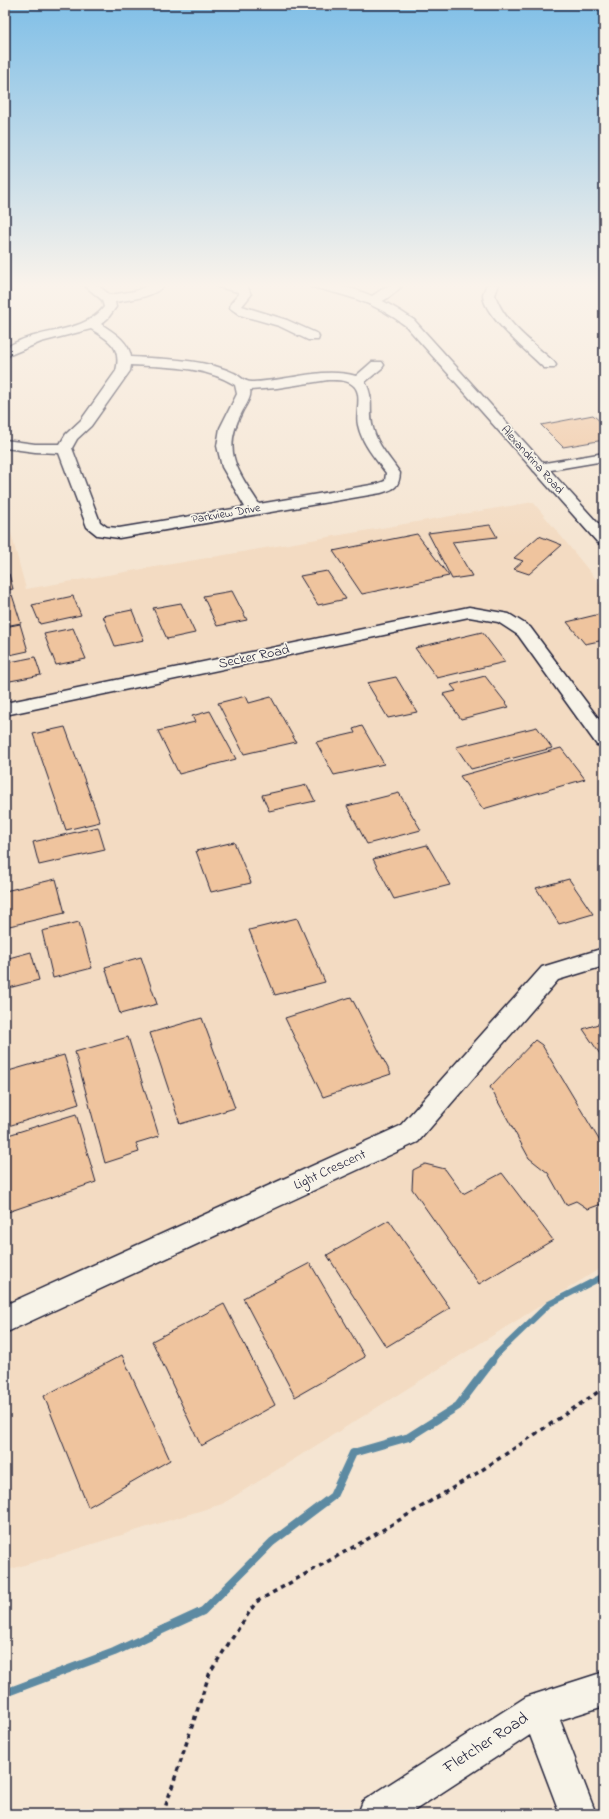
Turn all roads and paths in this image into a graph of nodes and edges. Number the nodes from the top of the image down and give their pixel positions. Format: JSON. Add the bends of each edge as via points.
{"nodes":[{"id":1,"x":124,"y":369,"type":"edge"},
{"id":2,"x":206,"y":369,"type":"edge"},
{"id":3,"x":373,"y":369,"type":"edge"},
{"id":4,"x":451,"y":369,"type":"edge"},
{"id":5,"x":357,"y":382,"type":"junction"},
{"id":6,"x":243,"y":386,"type":"junction"},
{"id":7,"x":5,"y":444,"type":"edge"},
{"id":8,"x":65,"y":448,"type":"junction"},
{"id":9,"x":604,"y":457,"type":"edge"},
{"id":10,"x":539,"y":468,"type":"junction"},
{"id":11,"x":254,"y":509,"type":"junction"},
{"id":12,"x":604,"y":540,"type":"edge"},
{"id":13,"x":5,"y":709,"type":"edge"},
{"id":14,"x":604,"y":740,"type":"edge"},
{"id":15,"x":604,"y":957,"type":"edge"},
{"id":16,"x":5,"y":1319,"type":"edge"},
{"id":17,"x":604,"y":1388,"type":"edge"},
{"id":18,"x":604,"y":1689,"type":"edge"},
{"id":19,"x":538,"y":1709,"type":"junction"},
{"id":20,"x":163,"y":1814,"type":"edge"},
{"id":21,"x":376,"y":1814,"type":"edge"},
{"id":22,"x":578,"y":1814,"type":"edge"}],
"edges":[{"from":1,"to":8,"type":"street"},
{"from":2,"to":6,"type":"street","via":[[235,378]]},
{"from":3,"to":5,"type":"street"},
{"from":4,"to":10,"type":"street","name":"Alexandrina Road"},
{"from":5,"to":6,"type":"street","via":[[344,377],[328,376]]},
{"from":5,"to":11,"type":"street","name":"Parkview Drive","via":[[364,391],[364,426],[377,451],[393,473],[392,482],[381,488]]},
{"from":6,"to":11,"type":"street","via":[[242,399],[226,429],[225,452]]},
{"from":7,"to":8,"type":"street","via":[[24,448]]},
{"from":8,"to":11,"type":"street","name":"Parkview Drive","via":[[93,524],[103,532],[119,533]]},
{"from":9,"to":10,"type":"street"},
{"from":10,"to":12,"type":"street","name":"Alexandrina Road"},
{"from":13,"to":14,"type":"street","name":"Secker Road","via":[[469,612],[507,612],[524,631]]},
{"from":15,"to":16,"type":"street","name":"Light Crescent","via":[[550,973],[409,1134]]},
{"from":17,"to":20,"type":"path","via":[[479,1472],[256,1602],[210,1672]]},
{"from":18,"to":19,"type":"street","name":"Fletcher Road"},
{"from":19,"to":21,"type":"street","name":"Fletcher Road"},
{"from":19,"to":22,"type":"street"}]}
